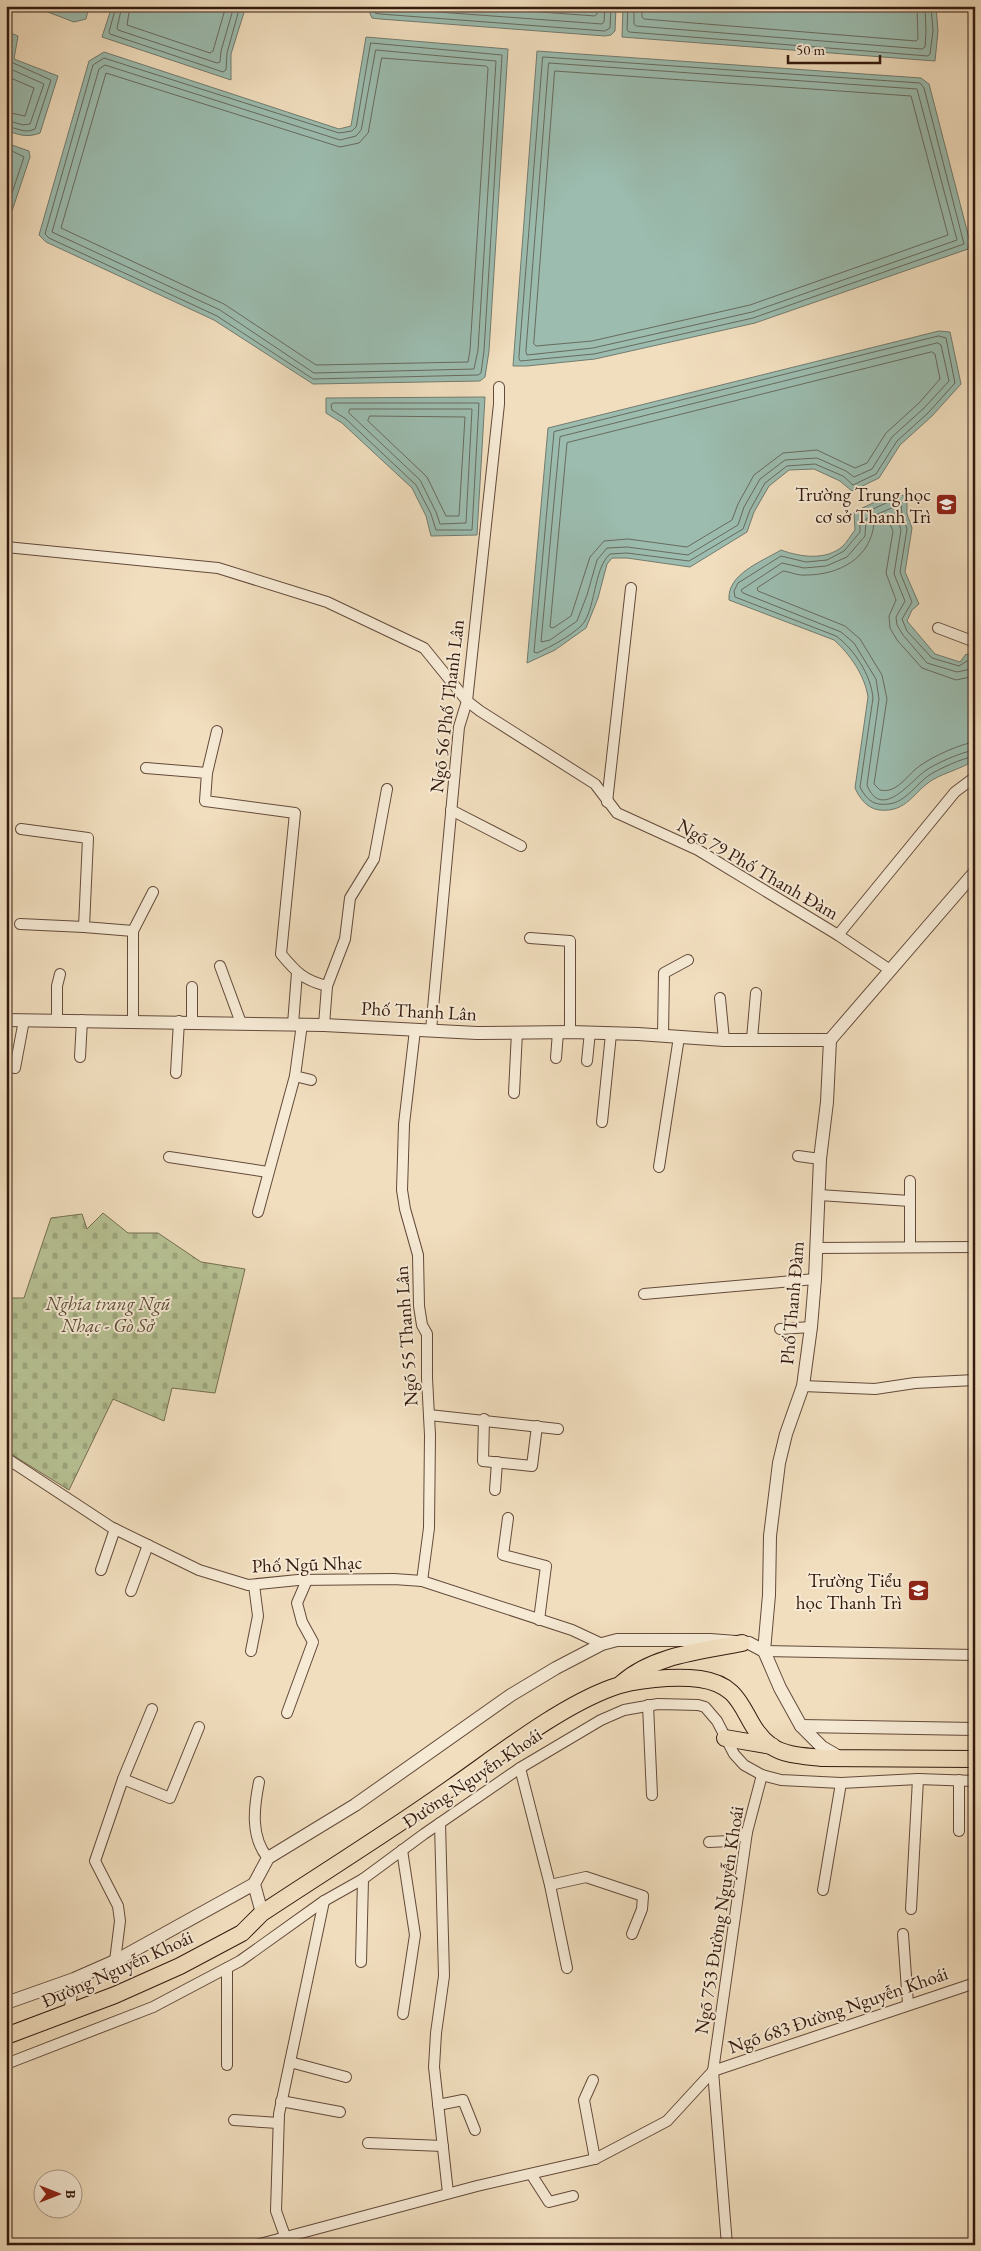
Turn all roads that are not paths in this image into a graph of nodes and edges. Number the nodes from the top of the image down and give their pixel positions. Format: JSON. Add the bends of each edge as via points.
{"nodes":[{"id":1,"x":499,"y":387,"type":"dead end"},
{"id":2,"x":6,"y":547,"type":"edge"},
{"id":3,"x":631,"y":588,"type":"dead end"},
{"id":4,"x":938,"y":628,"type":"dead end"},
{"id":5,"x":975,"y":642,"type":"edge"},
{"id":6,"x":467,"y":700,"type":"junction"},
{"id":7,"x":217,"y":731,"type":"dead end"},
{"id":8,"x":146,"y":768,"type":"dead end"},
{"id":9,"x":207,"y":773,"type":"junction"},
{"id":10,"x":975,"y":777,"type":"edge"},
{"id":11,"x":387,"y":788,"type":"dead end"},
{"id":12,"x":607,"y":802,"type":"junction"},
{"id":13,"x":451,"y":810,"type":"junction"},
{"id":14,"x":21,"y":829,"type":"dead end"},
{"id":15,"x":521,"y":846,"type":"dead end"},
{"id":16,"x":975,"y":872,"type":"edge"},
{"id":17,"x":154,"y":892,"type":"dead end"},
{"id":18,"x":20,"y":924,"type":"dead end"},
{"id":19,"x":84,"y":927,"type":"junction"},
{"id":20,"x":133,"y":931,"type":"junction"},
{"id":21,"x":838,"y":936,"type":"junction"},
{"id":22,"x":530,"y":938,"type":"dead end"},
{"id":23,"x":688,"y":960,"type":"dead end"},
{"id":24,"x":220,"y":966,"type":"dead end"},
{"id":25,"x":890,"y":970,"type":"junction"},
{"id":26,"x":297,"y":973,"type":"junction"},
{"id":27,"x":60,"y":974,"type":"dead end"},
{"id":28,"x":326,"y":986,"type":"junction"},
{"id":29,"x":192,"y":987,"type":"dead end"},
{"id":30,"x":756,"y":993,"type":"dead end"},
{"id":31,"x":720,"y":998,"type":"dead end"},
{"id":32,"x":6,"y":1020,"type":"edge"},
{"id":33,"x":24,"y":1020,"type":"junction"},
{"id":34,"x":57,"y":1020,"type":"junction"},
{"id":35,"x":82,"y":1020,"type":"junction"},
{"id":36,"x":133,"y":1020,"type":"junction"},
{"id":37,"x":179,"y":1021,"type":"junction"},
{"id":38,"x":192,"y":1022,"type":"junction"},
{"id":39,"x":241,"y":1023,"type":"junction"},
{"id":40,"x":297,"y":1024,"type":"junction"},
{"id":41,"x":324,"y":1025,"type":"junction"},
{"id":42,"x":415,"y":1030,"type":"junction"},
{"id":43,"x":431,"y":1030,"type":"junction"},
{"id":44,"x":517,"y":1032,"type":"junction"},
{"id":45,"x":564,"y":1032,"type":"junction"},
{"id":46,"x":590,"y":1032,"type":"junction"},
{"id":47,"x":611,"y":1034,"type":"junction"},
{"id":48,"x":663,"y":1036,"type":"junction"},
{"id":49,"x":678,"y":1037,"type":"junction"},
{"id":50,"x":752,"y":1039,"type":"junction"},
{"id":51,"x":724,"y":1040,"type":"junction"},
{"id":52,"x":830,"y":1040,"type":"junction"},
{"id":53,"x":80,"y":1057,"type":"dead end"},
{"id":54,"x":556,"y":1058,"type":"dead end"},
{"id":55,"x":587,"y":1061,"type":"dead end"},
{"id":56,"x":15,"y":1068,"type":"dead end"},
{"id":57,"x":176,"y":1073,"type":"dead end"},
{"id":58,"x":295,"y":1076,"type":"junction"},
{"id":59,"x":311,"y":1080,"type":"dead end"},
{"id":60,"x":514,"y":1093,"type":"dead end"},
{"id":61,"x":602,"y":1122,"type":"dead end"},
{"id":62,"x":798,"y":1156,"type":"dead end"},
{"id":63,"x":169,"y":1157,"type":"dead end"},
{"id":64,"x":820,"y":1159,"type":"junction"},
{"id":65,"x":659,"y":1167,"type":"dead end"},
{"id":66,"x":268,"y":1172,"type":"junction"},
{"id":67,"x":910,"y":1180,"type":"dead end"},
{"id":68,"x":819,"y":1195,"type":"junction"},
{"id":69,"x":910,"y":1201,"type":"junction"},
{"id":70,"x":258,"y":1212,"type":"dead end"},
{"id":71,"x":910,"y":1247,"type":"junction"},
{"id":72,"x":975,"y":1247,"type":"edge"},
{"id":73,"x":816,"y":1248,"type":"junction"},
{"id":74,"x":815,"y":1279,"type":"junction"},
{"id":75,"x":644,"y":1294,"type":"dead end"},
{"id":76,"x":810,"y":1327,"type":"junction"},
{"id":77,"x":780,"y":1329,"type":"dead end"},
{"id":78,"x":975,"y":1380,"type":"edge"},
{"id":79,"x":803,"y":1386,"type":"junction"},
{"id":80,"x":430,"y":1415,"type":"junction"},
{"id":81,"x":484,"y":1420,"type":"junction"},
{"id":82,"x":538,"y":1426,"type":"junction"},
{"id":83,"x":558,"y":1428,"type":"dead end"},
{"id":84,"x":6,"y":1458,"type":"edge"},
{"id":85,"x":497,"y":1462,"type":"junction"},
{"id":86,"x":495,"y":1490,"type":"dead end"},
{"id":87,"x":508,"y":1518,"type":"dead end"},
{"id":88,"x":114,"y":1529,"type":"junction"},
{"id":89,"x":148,"y":1545,"type":"junction"},
{"id":90,"x":101,"y":1570,"type":"dead end"},
{"id":91,"x":307,"y":1580,"type":"junction"},
{"id":92,"x":422,"y":1581,"type":"junction"},
{"id":93,"x":254,"y":1585,"type":"junction"},
{"id":94,"x":131,"y":1591,"type":"dead end"},
{"id":95,"x":539,"y":1620,"type":"junction"},
{"id":96,"x":742,"y":1643,"type":"junction"},
{"id":97,"x":602,"y":1644,"type":"junction"},
{"id":98,"x":251,"y":1650,"type":"dead end"},
{"id":99,"x":764,"y":1651,"type":"junction"},
{"id":100,"x":975,"y":1655,"type":"edge"},
{"id":101,"x":620,"y":1684,"type":"junction"},
{"id":102,"x":648,"y":1705,"type":"junction"},
{"id":103,"x":152,"y":1709,"type":"dead end"},
{"id":104,"x":287,"y":1713,"type":"dead end"},
{"id":105,"x":800,"y":1726,"type":"junction"},
{"id":106,"x":199,"y":1727,"type":"dead end"},
{"id":107,"x":975,"y":1729,"type":"edge"},
{"id":108,"x":725,"y":1738,"type":"junction"},
{"id":109,"x":772,"y":1746,"type":"junction"},
{"id":110,"x":841,"y":1758,"type":"junction"},
{"id":111,"x":975,"y":1759,"type":"edge"},
{"id":112,"x":520,"y":1768,"type":"junction"},
{"id":113,"x":762,"y":1775,"type":"junction"},
{"id":114,"x":123,"y":1779,"type":"junction"},
{"id":115,"x":918,"y":1779,"type":"junction"},
{"id":116,"x":959,"y":1780,"type":"junction"},
{"id":117,"x":975,"y":1781,"type":"edge"},
{"id":118,"x":259,"y":1782,"type":"dead end"},
{"id":119,"x":841,"y":1783,"type":"junction"},
{"id":120,"x":652,"y":1794,"type":"dead end"},
{"id":121,"x":440,"y":1823,"type":"junction"},
{"id":122,"x":959,"y":1831,"type":"dead end"},
{"id":123,"x":747,"y":1832,"type":"junction"},
{"id":124,"x":709,"y":1842,"type":"dead end"},
{"id":125,"x":402,"y":1850,"type":"junction"},
{"id":126,"x":268,"y":1858,"type":"junction"},
{"id":127,"x":363,"y":1879,"type":"junction"},
{"id":128,"x":254,"y":1884,"type":"junction"},
{"id":129,"x":550,"y":1885,"type":"junction"},
{"id":130,"x":823,"y":1890,"type":"dead end"},
{"id":131,"x":324,"y":1901,"type":"junction"},
{"id":132,"x":911,"y":1909,"type":"dead end"},
{"id":133,"x":262,"y":1912,"type":"junction"},
{"id":134,"x":632,"y":1934,"type":"dead end"},
{"id":135,"x":903,"y":1934,"type":"dead end"},
{"id":136,"x":115,"y":1961,"type":"junction"},
{"id":137,"x":361,"y":1962,"type":"dead end"},
{"id":138,"x":227,"y":1968,"type":"junction"},
{"id":139,"x":567,"y":1968,"type":"dead end"},
{"id":140,"x":74,"y":1979,"type":"junction"},
{"id":141,"x":975,"y":1984,"type":"edge"},
{"id":142,"x":6,"y":2003,"type":"edge"},
{"id":143,"x":908,"y":2004,"type":"junction"},
{"id":144,"x":69,"y":2014,"type":"junction"},
{"id":145,"x":403,"y":2014,"type":"dead end"},
{"id":146,"x":6,"y":2036,"type":"edge"},
{"id":147,"x":290,"y":2062,"type":"junction"},
{"id":148,"x":6,"y":2064,"type":"edge"},
{"id":149,"x":227,"y":2065,"type":"dead end"},
{"id":150,"x":713,"y":2071,"type":"junction"},
{"id":151,"x":346,"y":2077,"type":"dead end"},
{"id":152,"x":593,"y":2080,"type":"dead end"},
{"id":153,"x":281,"y":2101,"type":"junction"},
{"id":154,"x":438,"y":2104,"type":"junction"},
{"id":155,"x":340,"y":2112,"type":"dead end"},
{"id":156,"x":234,"y":2120,"type":"dead end"},
{"id":157,"x":278,"y":2123,"type":"junction"},
{"id":158,"x":474,"y":2130,"type":"dead end"},
{"id":159,"x":368,"y":2143,"type":"dead end"},
{"id":160,"x":443,"y":2146,"type":"junction"},
{"id":161,"x":595,"y":2159,"type":"junction"},
{"id":162,"x":531,"y":2174,"type":"junction"},
{"id":163,"x":448,"y":2193,"type":"junction"},
{"id":164,"x":573,"y":2196,"type":"dead end"},
{"id":165,"x":285,"y":2240,"type":"edge"},
{"id":166,"x":256,"y":2245,"type":"edge"},
{"id":167,"x":726,"y":2245,"type":"edge"}],
"edges":[{"from":1,"to":6,"type":"street","name":"Ngõ 56 Phố Thanh Lân"},
{"from":2,"to":6,"type":"street","name":"Ngõ 79 Phố Thanh Đàm","via":[[218,568],[327,602],[424,648]]},
{"from":3,"to":12,"type":"street"},
{"from":4,"to":5,"type":"street"},
{"from":6,"to":12,"type":"street","name":"Ngõ 79 Phố Thanh Đàm","via":[[595,784]]},
{"from":6,"to":13,"type":"street","name":"Ngõ 56 Phố Thanh Lân","via":[[459,726]]},
{"from":7,"to":9,"type":"street"},
{"from":8,"to":9,"type":"street"},
{"from":9,"to":26,"type":"street","via":[[205,801],[295,813],[281,954]]},
{"from":10,"to":21,"type":"street","via":[[955,792]]},
{"from":11,"to":28,"type":"street","via":[[374,859],[350,898],[345,939]]},
{"from":12,"to":21,"type":"street","name":"Ngõ 79 Phố Thanh Đàm","via":[[617,813],[698,850]]},
{"from":13,"to":15,"type":"street"},
{"from":13,"to":43,"type":"street","name":"Ngõ 56 Phố Thanh Lân"},
{"from":14,"to":19,"type":"street","via":[[88,838]]},
{"from":16,"to":25,"type":"street"},
{"from":17,"to":20,"type":"street"},
{"from":18,"to":19,"type":"street"},
{"from":19,"to":20,"type":"street"},
{"from":20,"to":36,"type":"street"},
{"from":21,"to":25,"type":"street","name":"Ngõ 79 Phố Thanh Đàm"},
{"from":22,"to":45,"type":"street","via":[[570,941]]},
{"from":23,"to":48,"type":"street","via":[[664,973]]},
{"from":24,"to":39,"type":"street"},
{"from":25,"to":52,"type":"street"},
{"from":26,"to":28,"type":"street","via":[[309,982]]},
{"from":26,"to":40,"type":"street"},
{"from":27,"to":34,"type":"street","via":[[56,986]]},
{"from":28,"to":41,"type":"street"},
{"from":29,"to":38,"type":"street"},
{"from":30,"to":50,"type":"street"},
{"from":31,"to":51,"type":"street"},
{"from":32,"to":33,"type":"street","name":"Phố Thanh Lân"},
{"from":33,"to":34,"type":"street","name":"Phố Thanh Lân"},
{"from":33,"to":56,"type":"street"},
{"from":34,"to":35,"type":"street","name":"Phố Thanh Lân"},
{"from":35,"to":36,"type":"street","name":"Phố Thanh Lân"},
{"from":35,"to":53,"type":"street"},
{"from":36,"to":37,"type":"street","name":"Phố Thanh Lân"},
{"from":37,"to":38,"type":"street","name":"Phố Thanh Lân"},
{"from":37,"to":57,"type":"street"},
{"from":38,"to":39,"type":"street","name":"Phố Thanh Lân"},
{"from":39,"to":40,"type":"street","name":"Phố Thanh Lân"},
{"from":40,"to":41,"type":"street","name":"Phố Thanh Lân"},
{"from":40,"to":58,"type":"street"},
{"from":41,"to":42,"type":"street","name":"Phố Thanh Lân"},
{"from":42,"to":43,"type":"street","name":"Phố Thanh Lân"},
{"from":42,"to":80,"type":"street","name":"Ngõ 55 Thanh Lân","via":[[406,1108],[402,1190],[418,1255],[419,1306],[427,1334]]},
{"from":43,"to":44,"type":"street","name":"Phố Thanh Lân"},
{"from":44,"to":45,"type":"street","name":"Phố Thanh Lân"},
{"from":44,"to":60,"type":"street"},
{"from":45,"to":46,"type":"street","name":"Phố Thanh Lân"},
{"from":45,"to":54,"type":"street"},
{"from":46,"to":47,"type":"street","name":"Phố Thanh Lân"},
{"from":46,"to":55,"type":"street"},
{"from":47,"to":48,"type":"street","name":"Phố Thanh Lân"},
{"from":47,"to":61,"type":"street"},
{"from":48,"to":49,"type":"street","name":"Phố Thanh Lân"},
{"from":49,"to":51,"type":"street","name":"Phố Thanh Lân"},
{"from":49,"to":65,"type":"street"},
{"from":50,"to":51,"type":"street","name":"Phố Thanh Lân"},
{"from":50,"to":52,"type":"street","name":"Phố Thanh Lân"},
{"from":52,"to":64,"type":"street","name":"Phố Thanh Đàm"},
{"from":58,"to":59,"type":"street"},
{"from":58,"to":66,"type":"street"},
{"from":62,"to":64,"type":"street"},
{"from":63,"to":66,"type":"street"},
{"from":64,"to":68,"type":"street","name":"Phố Thanh Đàm"},
{"from":66,"to":70,"type":"street"},
{"from":67,"to":69,"type":"street"},
{"from":68,"to":69,"type":"street"},
{"from":68,"to":73,"type":"street","name":"Phố Thanh Đàm"},
{"from":69,"to":71,"type":"street"},
{"from":71,"to":72,"type":"street"},
{"from":71,"to":73,"type":"street"},
{"from":73,"to":74,"type":"street","name":"Phố Thanh Đàm"},
{"from":74,"to":75,"type":"street"},
{"from":74,"to":76,"type":"street","name":"Phố Thanh Đàm"},
{"from":76,"to":77,"type":"street"},
{"from":76,"to":79,"type":"street","name":"Phố Thanh Đàm"},
{"from":78,"to":79,"type":"street","via":[[915,1383],[875,1390]]},
{"from":79,"to":99,"type":"street","name":"Phố Thanh Đàm","via":[[779,1463],[770,1536]]},
{"from":80,"to":81,"type":"street"},
{"from":80,"to":92,"type":"street","name":"Ngõ 55 Thanh Lân","via":[[429,1528]]},
{"from":81,"to":82,"type":"street"},
{"from":81,"to":85,"type":"street","via":[[482,1461]]},
{"from":82,"to":83,"type":"street"},
{"from":82,"to":85,"type":"street","via":[[532,1466]]},
{"from":84,"to":88,"type":"street","name":"Phố Ngũ Nhạc"},
{"from":85,"to":86,"type":"street"},
{"from":87,"to":95,"type":"street","via":[[504,1555],[546,1566]]},
{"from":88,"to":89,"type":"street","name":"Phố Ngũ Nhạc"},
{"from":88,"to":90,"type":"street"},
{"from":89,"to":93,"type":"street","name":"Phố Ngũ Nhạc","via":[[199,1570]]},
{"from":89,"to":94,"type":"street"},
{"from":91,"to":92,"type":"street","name":"Phố Ngũ Nhạc"},
{"from":91,"to":93,"type":"street","name":"Phố Ngũ Nhạc"},
{"from":91,"to":104,"type":"street","via":[[297,1603],[302,1622],[313,1642]]},
{"from":92,"to":95,"type":"street","name":"Phố Ngũ Nhạc"},
{"from":93,"to":98,"type":"street","via":[[258,1616]]},
{"from":95,"to":97,"type":"street","name":"Phố Ngũ Nhạc"},
{"from":96,"to":97,"type":"street","via":[[661,1639],[618,1640]]},
{"from":96,"to":99,"type":"street","via":[[756,1645]]},
{"from":96,"to":101,"type":"main road","via":[[642,1668]]},
{"from":97,"to":126,"type":"street","via":[[511,1695],[355,1804]]},
{"from":99,"to":100,"type":"street"},
{"from":99,"to":105,"type":"street","name":"Phố Thanh Đàm"},
{"from":101,"to":109,"type":"main road","name":"Đường Nguyễn Khoái","via":[[677,1679],[713,1682],[734,1695],[763,1739]]},
{"from":101,"to":133,"type":"main road","name":"Đường Nguyễn Khoái","via":[[561,1714]]},
{"from":102,"to":108,"type":"street","name":"Đường Nguyễn Khoái","via":[[692,1704],[705,1707]]},
{"from":102,"to":112,"type":"street","name":"Đường Nguyễn Khoái","via":[[624,1710],[601,1720]]},
{"from":102,"to":120,"type":"street"},
{"from":103,"to":114,"type":"street"},
{"from":105,"to":107,"type":"street"},
{"from":105,"to":110,"type":"street","name":"Phố Thanh Đàm","via":[[822,1747]]},
{"from":106,"to":114,"type":"street","via":[[170,1798]]},
{"from":108,"to":109,"type":"main road"},
{"from":108,"to":113,"type":"street","name":"Đường Nguyễn Khoái","via":[[744,1765]]},
{"from":109,"to":110,"type":"main road","name":"Đường Nguyễn Khoái","via":[[799,1756]]},
{"from":110,"to":111,"type":"main road","name":"Đường Nguyễn Khoái"},
{"from":112,"to":121,"type":"street","name":"Đường Nguyễn Khoái"},
{"from":112,"to":129,"type":"street"},
{"from":113,"to":119,"type":"street","name":"Đường Nguyễn Khoái","via":[[795,1782]]},
{"from":113,"to":123,"type":"street","name":"Ngõ 753 Đường Nguyễn Khoái"},
{"from":114,"to":136,"type":"street","via":[[95,1861],[118,1906],[120,1921]]},
{"from":115,"to":116,"type":"street","name":"Đường Nguyễn Khoái"},
{"from":115,"to":119,"type":"street","name":"Đường Nguyễn Khoái"},
{"from":115,"to":132,"type":"street"},
{"from":116,"to":117,"type":"street","name":"Đường Nguyễn Khoái"},
{"from":116,"to":122,"type":"street"},
{"from":118,"to":126,"type":"street","via":[[254,1810],[257,1834],[262,1851]]},
{"from":119,"to":130,"type":"street"},
{"from":121,"to":125,"type":"street","name":"Đường Nguyễn Khoái"},
{"from":121,"to":154,"type":"street","via":[[444,1976],[434,2067]]},
{"from":123,"to":124,"type":"street","via":[[730,1840]]},
{"from":123,"to":150,"type":"street","name":"Ngõ 753 Đường Nguyễn Khoái"},
{"from":125,"to":127,"type":"street","name":"Đường Nguyễn Khoái"},
{"from":125,"to":145,"type":"street","via":[[415,1935]]},
{"from":126,"to":128,"type":"street"},
{"from":127,"to":131,"type":"street","name":"Đường Nguyễn Khoái"},
{"from":127,"to":137,"type":"street"},
{"from":128,"to":133,"type":"street"},
{"from":128,"to":136,"type":"street","name":"Đường Nguyễn Khoái"},
{"from":129,"to":134,"type":"street","via":[[586,1877],[643,1896],[642,1910]]},
{"from":129,"to":139,"type":"street"},
{"from":131,"to":138,"type":"street","name":"Đường Nguyễn Khoái"},
{"from":131,"to":147,"type":"street"},
{"from":133,"to":144,"type":"main road","name":"Đường Nguyễn Khoái","via":[[242,1933],[180,1966]]},
{"from":135,"to":143,"type":"street"},
{"from":136,"to":140,"type":"street","name":"Đường Nguyễn Khoái"},
{"from":138,"to":148,"type":"street","name":"Đường Nguyễn Khoái","via":[[153,2007]]},
{"from":138,"to":149,"type":"street"},
{"from":140,"to":142,"type":"street","name":"Đường Nguyễn Khoái"},
{"from":140,"to":144,"type":"street"},
{"from":141,"to":143,"type":"street","name":"Ngõ 683 Đường Nguyễn Khoái"},
{"from":143,"to":150,"type":"street","name":"Ngõ 683 Đường Nguyễn Khoái"},
{"from":144,"to":146,"type":"main road","name":"Đường Nguyễn Khoái"},
{"from":147,"to":151,"type":"street"},
{"from":147,"to":153,"type":"street"},
{"from":150,"to":161,"type":"street","via":[[667,2121]]},
{"from":150,"to":167,"type":"street","name":"Ngõ 753 Đường Nguyễn Khoái"},
{"from":152,"to":161,"type":"street","via":[[584,2100]]},
{"from":153,"to":155,"type":"street"},
{"from":153,"to":157,"type":"street"},
{"from":154,"to":158,"type":"street","via":[[463,2100]]},
{"from":154,"to":160,"type":"street"},
{"from":156,"to":157,"type":"street"},
{"from":157,"to":165,"type":"street","via":[[276,2211]]},
{"from":159,"to":160,"type":"street"},
{"from":160,"to":163,"type":"street"},
{"from":161,"to":162,"type":"street"},
{"from":162,"to":163,"type":"street"},
{"from":162,"to":164,"type":"street","via":[[548,2202]]},
{"from":163,"to":165,"type":"street"},
{"from":165,"to":166,"type":"street"}]}
